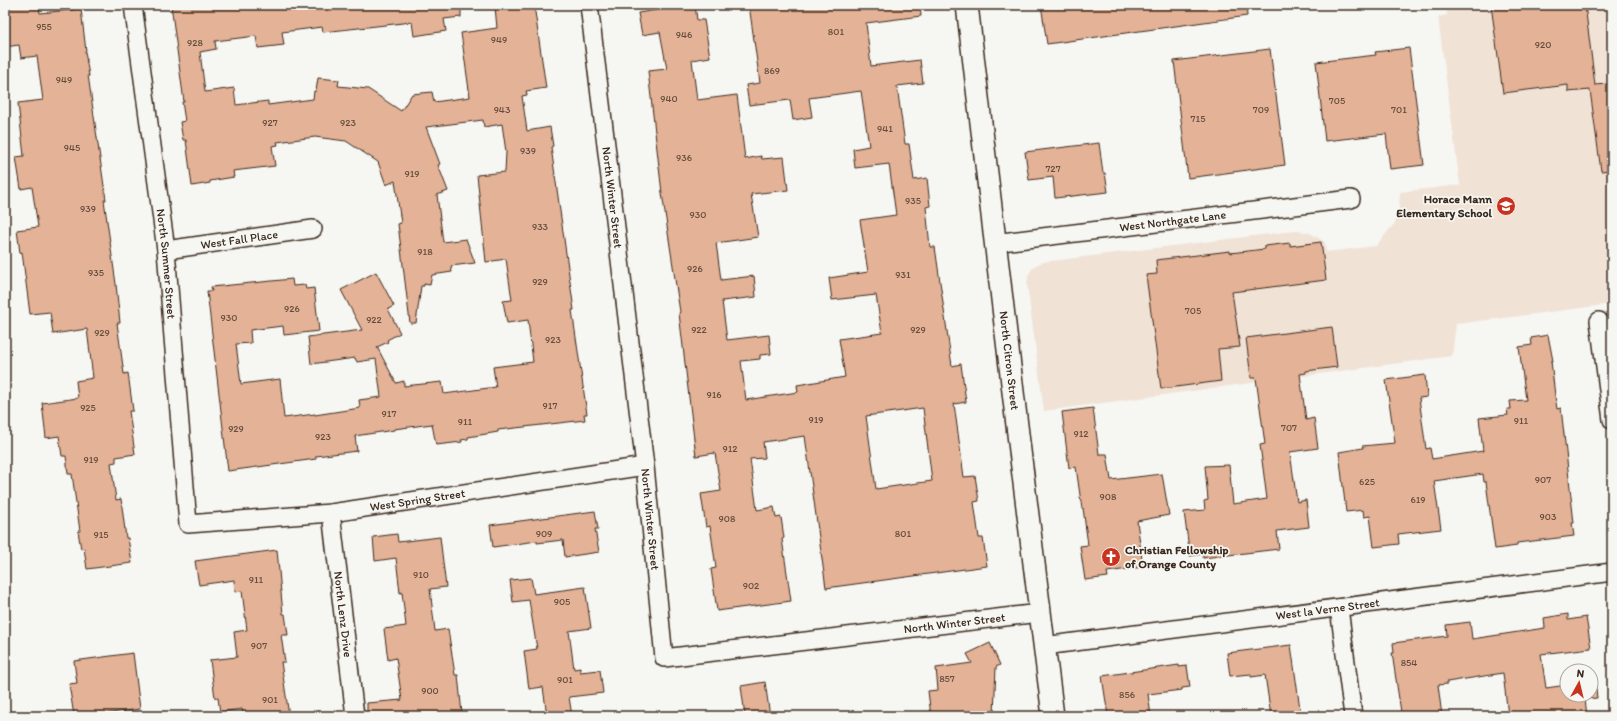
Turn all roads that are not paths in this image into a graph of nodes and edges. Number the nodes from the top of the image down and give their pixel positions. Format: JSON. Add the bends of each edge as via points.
{"nodes":[{"id":1,"x":133,"y":5,"type":"edge"},
{"id":2,"x":589,"y":5,"type":"edge"},
{"id":3,"x":967,"y":5,"type":"edge"},
{"id":4,"x":1351,"y":199,"type":"dead end"},
{"id":5,"x":313,"y":229,"type":"dead end"},
{"id":6,"x":994,"y":243,"type":"junction"},
{"id":7,"x":166,"y":250,"type":"junction"},
{"id":8,"x":1599,"y":320,"type":"dead end"},
{"id":9,"x":1612,"y":420,"type":"edge"},
{"id":10,"x":645,"y":466,"type":"junction"},
{"id":11,"x":331,"y":513,"type":"junction"},
{"id":12,"x":188,"y":524,"type":"joint"},
{"id":13,"x":1612,"y":572,"type":"edge"},
{"id":14,"x":1339,"y":608,"type":"junction"},
{"id":15,"x":1039,"y":613,"type":"junction"},
{"id":16,"x":1044,"y":646,"type":"junction"},
{"id":17,"x":355,"y":716,"type":"edge"},
{"id":18,"x":1053,"y":716,"type":"edge"},
{"id":19,"x":1353,"y":716,"type":"edge"}],
"edges":[{"from":1,"to":7,"type":"street","name":"North Summer Street"},
{"from":2,"to":10,"type":"street","name":"North Winter Street"},
{"from":3,"to":6,"type":"street","name":"North Citron Street"},
{"from":4,"to":6,"type":"street","name":"West Northgate Lane"},
{"from":5,"to":7,"type":"street","name":"West Fall Place"},
{"from":6,"to":15,"type":"street","name":"North Citron Street"},
{"from":7,"to":12,"type":"street","name":"North Summer Street"},
{"from":8,"to":9,"type":"street"},
{"from":10,"to":11,"type":"street","name":"West Spring Street"},
{"from":10,"to":15,"type":"street","name":"North Winter Street","via":[[664,658]]},
{"from":11,"to":12,"type":"street","name":"West Spring Street"},
{"from":11,"to":17,"type":"street","name":"North Lenz Drive"},
{"from":13,"to":14,"type":"street","name":"West la Verne Street"},
{"from":14,"to":16,"type":"street","name":"West la Verne Street"},
{"from":14,"to":19,"type":"street"},
{"from":15,"to":16,"type":"street","name":"North Citron Street"},
{"from":16,"to":18,"type":"street","name":"North Citron Street"}]}
